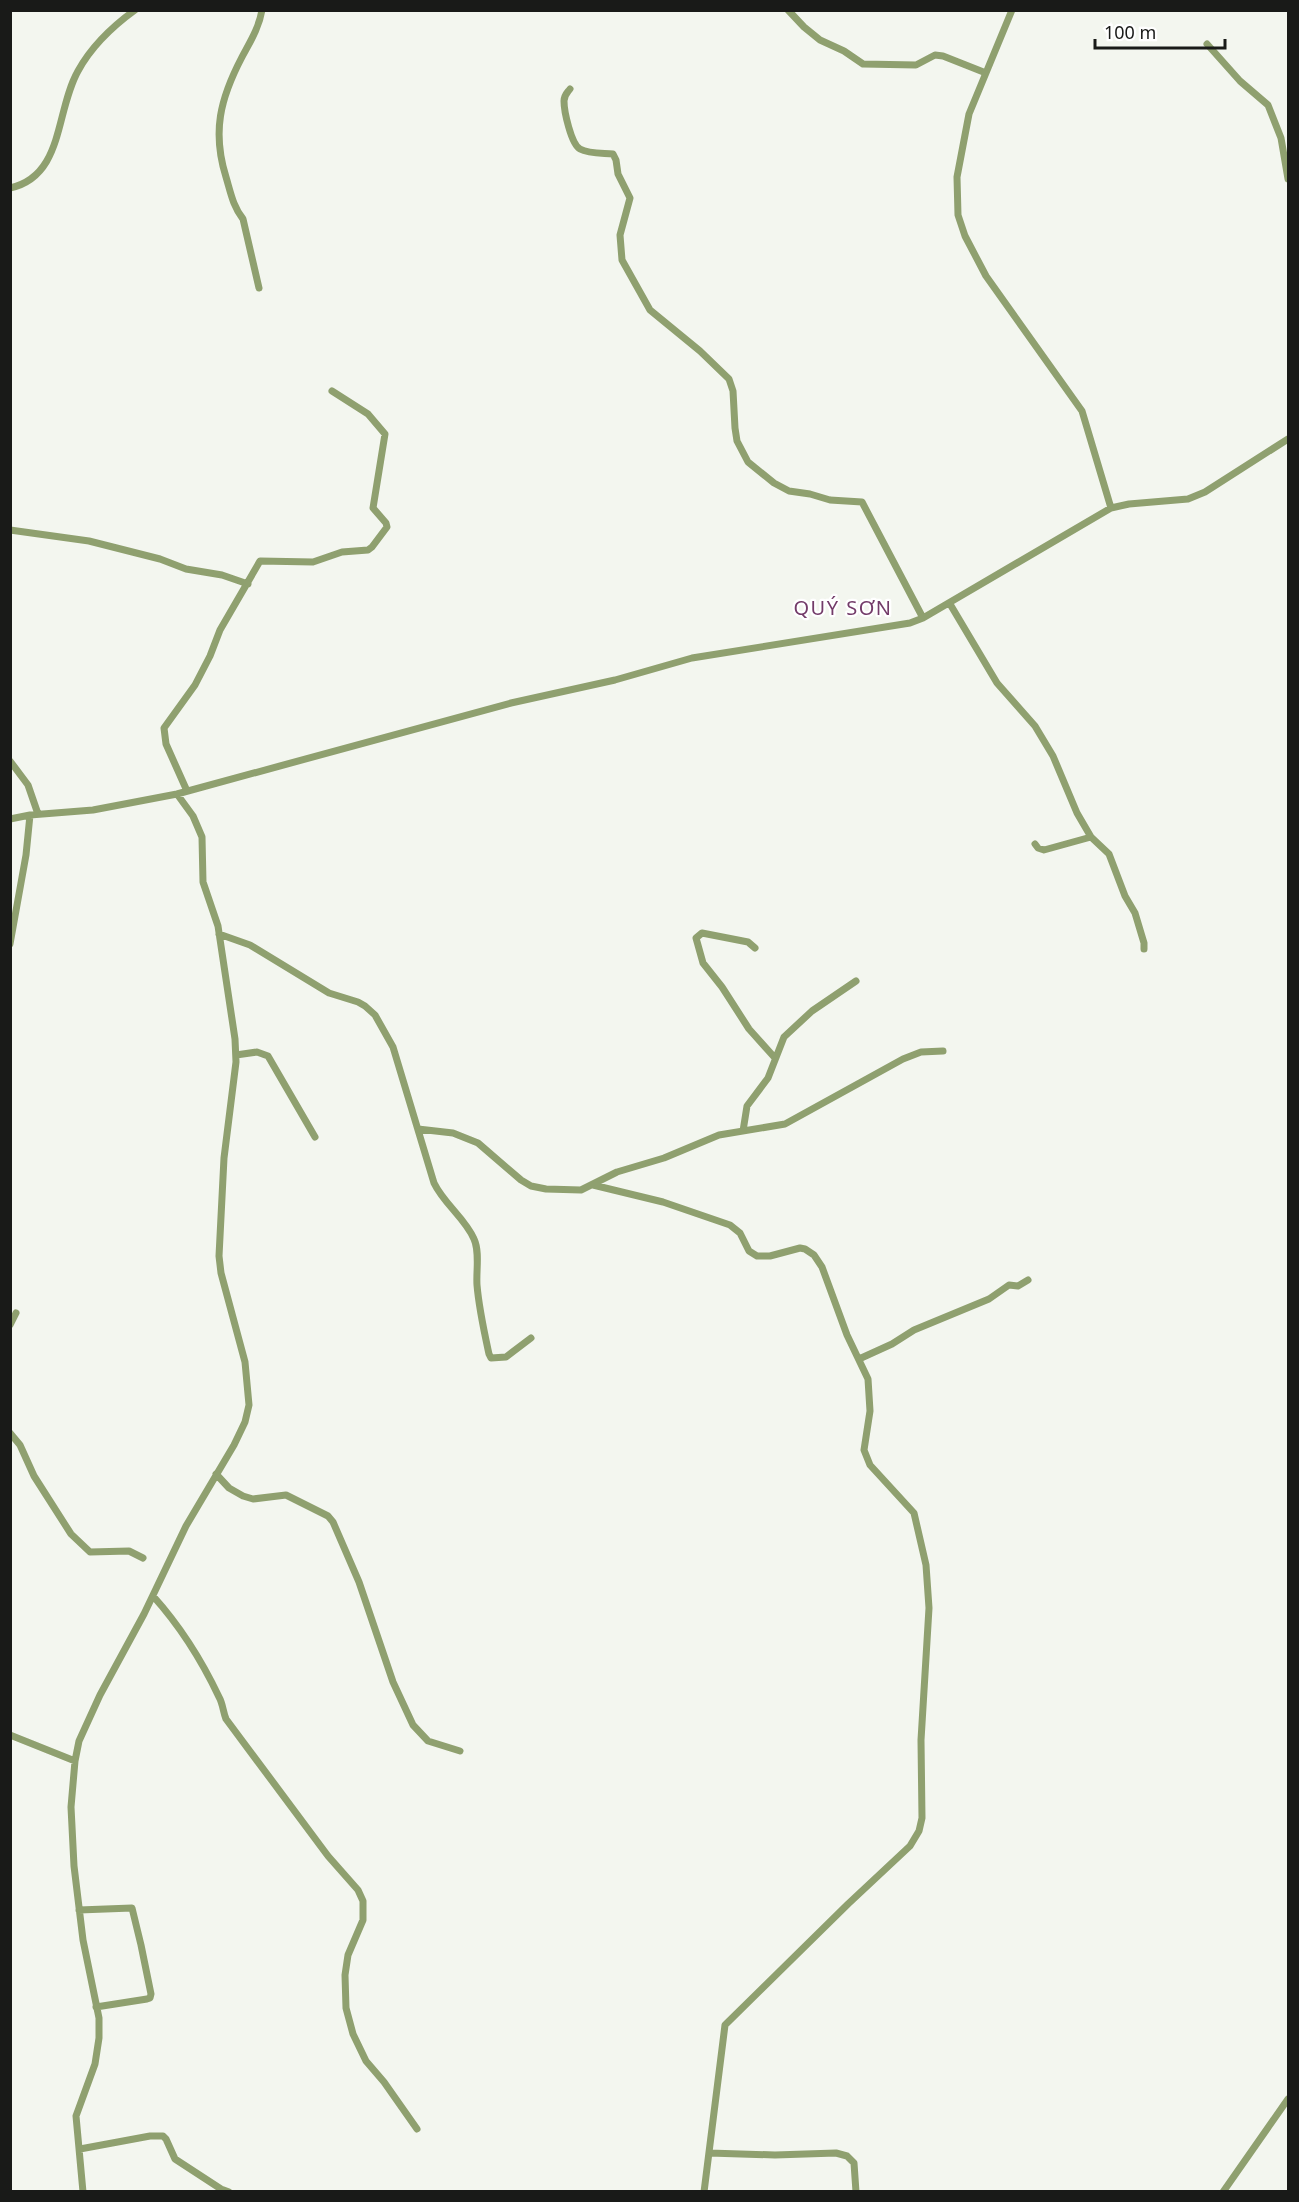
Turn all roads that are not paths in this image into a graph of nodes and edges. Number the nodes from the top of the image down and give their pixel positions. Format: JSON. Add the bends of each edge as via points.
{"nodes":[{"id":1,"x":135,"y":10,"type":"edge"},
{"id":2,"x":262,"y":10,"type":"edge"},
{"id":3,"x":788,"y":10,"type":"edge"},
{"id":4,"x":1012,"y":10,"type":"edge"},
{"id":5,"x":1207,"y":44,"type":"dead end"},
{"id":6,"x":986,"y":73,"type":"junction"},
{"id":7,"x":570,"y":88,"type":"dead end"},
{"id":8,"x":1288,"y":179,"type":"edge"},
{"id":9,"x":10,"y":188,"type":"edge"},
{"id":10,"x":259,"y":288,"type":"dead end"},
{"id":11,"x":332,"y":391,"type":"dead end"},
{"id":12,"x":1288,"y":439,"type":"edge"},
{"id":13,"x":1111,"y":508,"type":"junction"},
{"id":14,"x":10,"y":530,"type":"edge"},
{"id":15,"x":248,"y":584,"type":"junction"},
{"id":16,"x":950,"y":604,"type":"junction"},
{"id":17,"x":923,"y":618,"type":"junction"},
{"id":18,"x":10,"y":761,"type":"edge"},
{"id":19,"x":187,"y":791,"type":"junction"},
{"id":20,"x":177,"y":794,"type":"junction"},
{"id":21,"x":38,"y":814,"type":"junction"},
{"id":22,"x":30,"y":815,"type":"junction"},
{"id":23,"x":10,"y":819,"type":"edge"},
{"id":24,"x":1091,"y":837,"type":"junction"},
{"id":25,"x":1035,"y":844,"type":"dead end"},
{"id":26,"x":219,"y":934,"type":"junction"},
{"id":27,"x":10,"y":944,"type":"edge"},
{"id":28,"x":755,"y":948,"type":"dead end"},
{"id":29,"x":1144,"y":949,"type":"dead end"},
{"id":30,"x":856,"y":981,"type":"dead end"},
{"id":31,"x":943,"y":1051,"type":"dead end"},
{"id":32,"x":236,"y":1055,"type":"junction"},
{"id":33,"x":775,"y":1058,"type":"junction"},
{"id":34,"x":418,"y":1130,"type":"junction"},
{"id":35,"x":743,"y":1131,"type":"junction"},
{"id":36,"x":315,"y":1137,"type":"dead end"},
{"id":37,"x":593,"y":1185,"type":"junction"},
{"id":38,"x":1028,"y":1280,"type":"dead end"},
{"id":39,"x":16,"y":1313,"type":"dead end"},
{"id":40,"x":10,"y":1325,"type":"edge"},
{"id":41,"x":531,"y":1338,"type":"dead end"},
{"id":42,"x":859,"y":1359,"type":"junction"},
{"id":43,"x":10,"y":1433,"type":"edge"},
{"id":44,"x":216,"y":1474,"type":"junction"},
{"id":45,"x":143,"y":1558,"type":"dead end"},
{"id":46,"x":153,"y":1596,"type":"junction"},
{"id":47,"x":10,"y":1735,"type":"edge"},
{"id":48,"x":460,"y":1751,"type":"dead end"},
{"id":49,"x":75,"y":1761,"type":"junction"},
{"id":50,"x":79,"y":1910,"type":"junction"},
{"id":51,"x":96,"y":2007,"type":"junction"},
{"id":52,"x":1288,"y":2099,"type":"edge"},
{"id":53,"x":417,"y":2129,"type":"dead end"},
{"id":54,"x":80,"y":2150,"type":"junction"},
{"id":55,"x":709,"y":2152,"type":"junction"},
{"id":56,"x":83,"y":2192,"type":"edge"},
{"id":57,"x":229,"y":2192,"type":"edge"},
{"id":58,"x":705,"y":2192,"type":"edge"},
{"id":59,"x":856,"y":2192,"type":"edge"},
{"id":60,"x":1223,"y":2192,"type":"edge"}],
"edges":[{"from":1,"to":9,"type":"street","via":[[111,30],[78,71],[45,166],[29,182]]},
{"from":2,"to":10,"type":"street","via":[[256,32],[227,93],[218,136],[220,159],[236,212],[243,219]]},
{"from":3,"to":6,"type":"street","via":[[820,40],[863,64],[916,65],[935,55]]},
{"from":4,"to":6,"type":"street"},
{"from":5,"to":8,"type":"street","via":[[1268,105],[1281,138]]},
{"from":6,"to":13,"type":"street","via":[[969,114],[961,150],[958,215],[986,276],[1082,411]]},
{"from":7,"to":17,"type":"street","via":[[564,102],[572,138],[580,149],[613,154],[630,198],[620,235],[622,260],[650,310],[729,379],[735,428],[744,456],[782,489],[830,500],[862,502]]},
{"from":11,"to":15,"type":"street","via":[[368,414],[385,434],[373,508],[387,527],[372,547],[364,550],[342,552],[313,562],[260,561]]},
{"from":12,"to":13,"type":"street","via":[[1188,499]]},
{"from":13,"to":16,"type":"street"},
{"from":14,"to":15,"type":"street","via":[[89,541]]},
{"from":15,"to":19,"type":"street","via":[[220,630],[195,685],[165,728],[166,744]]},
{"from":16,"to":17,"type":"street"},
{"from":16,"to":24,"type":"street","via":[[997,683],[1035,726]]},
{"from":17,"to":19,"type":"street","via":[[692,658]]},
{"from":18,"to":21,"type":"street","via":[[28,785]]},
{"from":19,"to":20,"type":"street"},
{"from":20,"to":21,"type":"street","via":[[93,810]]},
{"from":20,"to":26,"type":"street","via":[[202,837],[203,882]]},
{"from":21,"to":22,"type":"street"},
{"from":22,"to":23,"type":"street"},
{"from":22,"to":27,"type":"street"},
{"from":24,"to":25,"type":"street","via":[[1044,850]]},
{"from":24,"to":29,"type":"street","via":[[1109,854],[1135,913]]},
{"from":26,"to":32,"type":"street"},
{"from":26,"to":34,"type":"street","via":[[250,945],[329,993],[365,1005],[393,1047]]},
{"from":28,"to":33,"type":"street","via":[[748,942],[702,933],[696,938],[703,963],[748,1029]]},
{"from":30,"to":33,"type":"street","via":[[812,1011],[784,1037]]},
{"from":31,"to":35,"type":"street","via":[[921,1052],[903,1059],[785,1124]]},
{"from":32,"to":36,"type":"street","via":[[257,1052],[268,1056]]},
{"from":32,"to":44,"type":"street","via":[[224,1158],[219,1256],[220,1273],[245,1362],[249,1406],[245,1422]]},
{"from":33,"to":35,"type":"street","via":[[768,1078],[747,1106]]},
{"from":34,"to":37,"type":"street","via":[[471,1139],[536,1188],[572,1191]]},
{"from":34,"to":41,"type":"street","via":[[439,1194],[476,1242],[477,1286],[491,1358],[507,1357]]},
{"from":35,"to":37,"type":"street","via":[[719,1135],[625,1168]]},
{"from":37,"to":42,"type":"street","via":[[663,1202],[730,1225],[757,1256],[800,1248],[810,1251],[822,1267]]},
{"from":38,"to":42,"type":"street","via":[[1018,1286],[1009,1285],[989,1299]]},
{"from":39,"to":40,"type":"street"},
{"from":42,"to":55,"type":"street","via":[[870,1396],[864,1452],[870,1465],[914,1514],[926,1565],[929,1608],[921,1827],[910,1846],[725,2025]]},
{"from":43,"to":45,"type":"street","via":[[71,1534],[90,1552],[129,1551]]},
{"from":44,"to":46,"type":"street"},
{"from":44,"to":48,"type":"street","via":[[243,1496],[253,1499],[286,1495],[328,1516],[359,1582],[393,1682],[413,1725],[428,1741]]},
{"from":46,"to":49,"type":"street","via":[[100,1695],[79,1741]]},
{"from":46,"to":53,"type":"street","via":[[190,1644],[221,1700],[226,1719],[358,1890],[363,1920],[348,1955],[345,1975],[353,2034],[366,2061]]},
{"from":47,"to":49,"type":"street"},
{"from":49,"to":50,"type":"street","via":[[71,1807]]},
{"from":50,"to":51,"type":"street"},
{"from":50,"to":51,"type":"street","via":[[132,1908],[151,1994],[147,1999]]},
{"from":51,"to":54,"type":"street","via":[[97,2055],[76,2116]]},
{"from":52,"to":60,"type":"street"},
{"from":54,"to":56,"type":"street"},
{"from":54,"to":57,"type":"street","via":[[163,2136],[175,2159]]},
{"from":55,"to":58,"type":"street"},
{"from":55,"to":59,"type":"street","via":[[842,2154],[854,2163]]}]}
